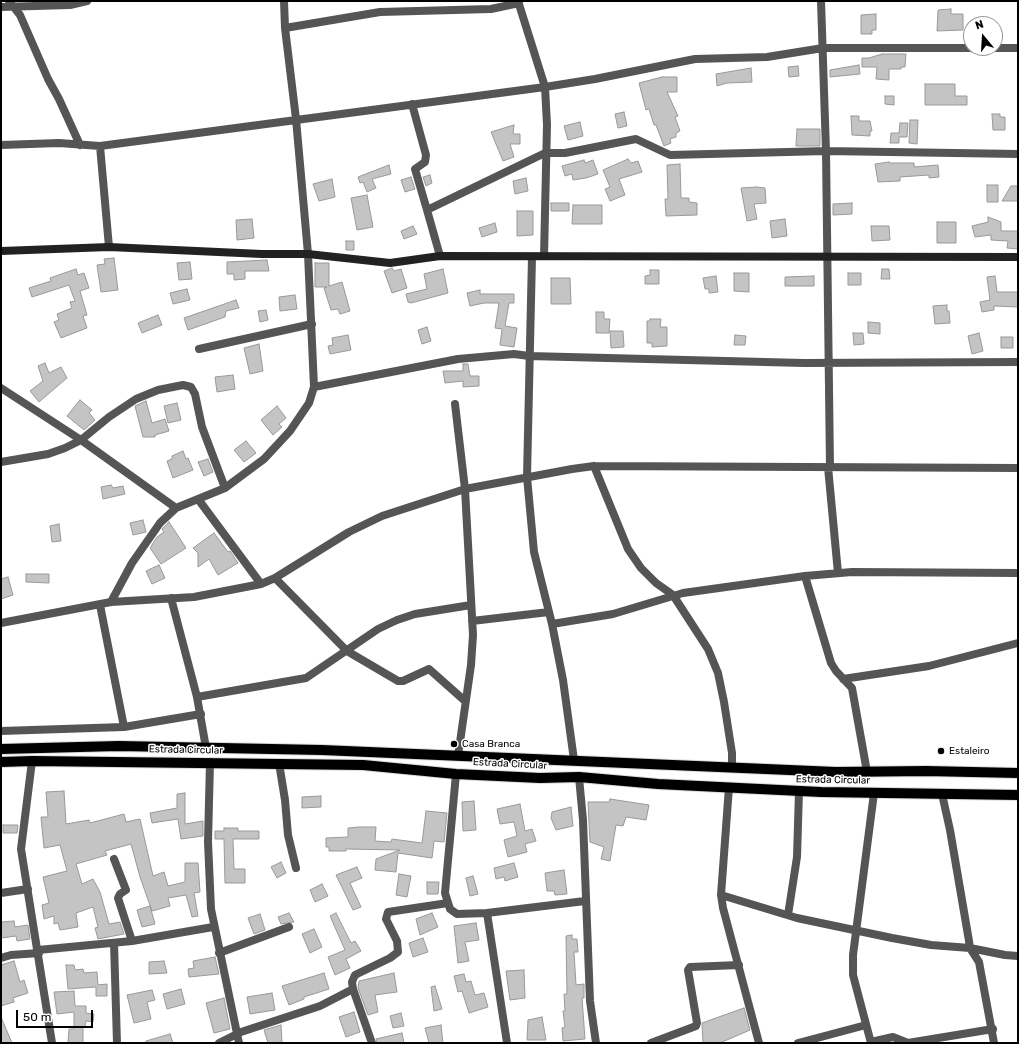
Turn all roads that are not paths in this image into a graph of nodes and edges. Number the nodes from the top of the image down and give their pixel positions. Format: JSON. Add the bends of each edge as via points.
{"nodes":[{"id":1,"x":87,"y":1,"type":"edge"},
{"id":2,"x":284,"y":1,"type":"edge"},
{"id":3,"x":821,"y":1,"type":"edge"},
{"id":4,"x":518,"y":2,"type":"edge"},
{"id":5,"x":11,"y":4,"type":"edge"},
{"id":6,"x":1,"y":6,"type":"edge"},
{"id":7,"x":285,"y":28,"type":"junction"},
{"id":8,"x":823,"y":48,"type":"junction"},
{"id":9,"x":963,"y":48,"type":"edge"},
{"id":10,"x":1003,"y":48,"type":"edge"},
{"id":11,"x":1018,"y":48,"type":"edge"},
{"id":12,"x":545,"y":87,"type":"junction"},
{"id":13,"x":412,"y":104,"type":"junction"},
{"id":14,"x":296,"y":119,"type":"junction"},
{"id":15,"x":80,"y":144,"type":"junction"},
{"id":16,"x":1,"y":145,"type":"edge"},
{"id":17,"x":100,"y":146,"type":"junction"},
{"id":18,"x":826,"y":151,"type":"junction"},
{"id":19,"x":545,"y":153,"type":"junction"},
{"id":20,"x":1018,"y":154,"type":"edge"},
{"id":21,"x":427,"y":210,"type":"junction"},
{"id":22,"x":109,"y":247,"type":"junction"},
{"id":23,"x":1,"y":251,"type":"edge"},
{"id":24,"x":308,"y":254,"type":"junction"},
{"id":25,"x":440,"y":256,"type":"junction"},
{"id":26,"x":544,"y":256,"type":"junction"},
{"id":27,"x":532,"y":257,"type":"junction"},
{"id":28,"x":828,"y":257,"type":"junction"},
{"id":29,"x":1018,"y":257,"type":"edge"},
{"id":30,"x":312,"y":324,"type":"junction"},
{"id":31,"x":199,"y":349,"type":"dead end"},
{"id":32,"x":529,"y":356,"type":"junction"},
{"id":33,"x":1018,"y":362,"type":"edge"},
{"id":34,"x":828,"y":363,"type":"junction"},
{"id":35,"x":314,"y":387,"type":"junction"},
{"id":36,"x":1,"y":388,"type":"edge"},
{"id":37,"x":455,"y":404,"type":"dead end"},
{"id":38,"x":81,"y":440,"type":"junction"},
{"id":39,"x":1,"y":462,"type":"edge"},
{"id":40,"x":594,"y":466,"type":"junction"},
{"id":41,"x":829,"y":467,"type":"junction"},
{"id":42,"x":1018,"y":468,"type":"edge"},
{"id":43,"x":527,"y":477,"type":"junction"},
{"id":44,"x":225,"y":488,"type":"junction"},
{"id":45,"x":465,"y":489,"type":"junction"},
{"id":46,"x":198,"y":500,"type":"junction"},
{"id":47,"x":176,"y":508,"type":"junction"},
{"id":48,"x":838,"y":573,"type":"junction"},
{"id":49,"x":1018,"y":573,"type":"edge"},
{"id":50,"x":805,"y":576,"type":"junction"},
{"id":51,"x":275,"y":578,"type":"junction"},
{"id":52,"x":262,"y":584,"type":"junction"},
{"id":53,"x":673,"y":594,"type":"junction"},
{"id":54,"x":171,"y":598,"type":"junction"},
{"id":55,"x":111,"y":602,"type":"junction"},
{"id":56,"x":100,"y":605,"type":"junction"},
{"id":57,"x":471,"y":605,"type":"junction"},
{"id":58,"x":549,"y":612,"type":"junction"},
{"id":59,"x":472,"y":621,"type":"junction"},
{"id":60,"x":1,"y":623,"type":"edge"},
{"id":61,"x":552,"y":624,"type":"junction"},
{"id":62,"x":1018,"y":643,"type":"edge"},
{"id":63,"x":347,"y":651,"type":"junction"},
{"id":64,"x":843,"y":679,"type":"junction"},
{"id":65,"x":197,"y":697,"type":"junction"},
{"id":66,"x":465,"y":701,"type":"junction"},
{"id":67,"x":201,"y":714,"type":"junction"},
{"id":68,"x":124,"y":727,"type":"junction"},
{"id":69,"x":1,"y":731,"type":"edge"},
{"id":70,"x":206,"y":748,"type":"junction"},
{"id":71,"x":1,"y":749,"type":"edge"},
{"id":72,"x":458,"y":756,"type":"junction"},
{"id":73,"x":574,"y":760,"type":"junction"},
{"id":74,"x":32,"y":761,"type":"junction"},
{"id":75,"x":1,"y":762,"type":"edge"},
{"id":76,"x":210,"y":762,"type":"junction"},
{"id":77,"x":279,"y":763,"type":"junction"},
{"id":78,"x":732,"y":768,"type":"junction"},
{"id":79,"x":867,"y":772,"type":"junction"},
{"id":80,"x":1018,"y":773,"type":"edge"},
{"id":81,"x":456,"y":774,"type":"junction"},
{"id":82,"x":579,"y":777,"type":"junction"},
{"id":83,"x":729,"y":787,"type":"junction"},
{"id":84,"x":799,"y":791,"type":"junction"},
{"id":85,"x":874,"y":793,"type":"junction"},
{"id":86,"x":942,"y":794,"type":"junction"},
{"id":87,"x":1018,"y":795,"type":"edge"},
{"id":88,"x":114,"y":860,"type":"dead end"},
{"id":89,"x":296,"y":868,"type":"dead end"},
{"id":90,"x":28,"y":889,"type":"junction"},
{"id":91,"x":1,"y":893,"type":"edge"},
{"id":92,"x":721,"y":895,"type":"junction"},
{"id":93,"x":585,"y":901,"type":"junction"},
{"id":94,"x":448,"y":903,"type":"junction"},
{"id":95,"x":487,"y":913,"type":"junction"},
{"id":96,"x":788,"y":915,"type":"junction"},
{"id":97,"x":213,"y":927,"type":"junction"},
{"id":98,"x":289,"y":927,"type":"dead end"},
{"id":99,"x":856,"y":929,"type":"junction"},
{"id":100,"x":132,"y":941,"type":"junction"},
{"id":101,"x":114,"y":943,"type":"junction"},
{"id":102,"x":970,"y":948,"type":"junction"},
{"id":103,"x":38,"y":951,"type":"junction"},
{"id":104,"x":219,"y":953,"type":"junction"},
{"id":105,"x":1018,"y":956,"type":"edge"},
{"id":106,"x":1,"y":958,"type":"edge"},
{"id":107,"x":739,"y":965,"type":"junction"},
{"id":108,"x":353,"y":989,"type":"junction"},
{"id":109,"x":866,"y":1025,"type":"junction"},
{"id":110,"x":993,"y":1029,"type":"junction"},
{"id":111,"x":238,"y":1039,"type":"edge"},
{"id":112,"x":52,"y":1043,"type":"edge"},
{"id":113,"x":117,"y":1043,"type":"edge"},
{"id":114,"x":219,"y":1043,"type":"edge"},
{"id":115,"x":372,"y":1043,"type":"edge"},
{"id":116,"x":507,"y":1043,"type":"edge"},
{"id":117,"x":596,"y":1043,"type":"edge"},
{"id":118,"x":651,"y":1043,"type":"edge"},
{"id":119,"x":759,"y":1043,"type":"edge"},
{"id":120,"x":798,"y":1043,"type":"edge"},
{"id":121,"x":871,"y":1043,"type":"edge"},
{"id":122,"x":908,"y":1043,"type":"edge"},
{"id":123,"x":994,"y":1043,"type":"edge"}],
"edges":[{"from":1,"to":5,"type":"street","via":[[70,5]]},
{"from":2,"to":7,"type":"street"},
{"from":3,"to":8,"type":"street"},
{"from":4,"to":7,"type":"street","via":[[491,9],[380,12]]},
{"from":4,"to":12,"type":"street"},
{"from":5,"to":6,"type":"street"},
{"from":5,"to":15,"type":"street","via":[[20,15]]},
{"from":7,"to":14,"type":"street"},
{"from":8,"to":9,"type":"street"},
{"from":8,"to":12,"type":"street","via":[[767,57],[696,58]]},
{"from":8,"to":18,"type":"street"},
{"from":10,"to":11,"type":"street"},
{"from":12,"to":13,"type":"street"},
{"from":12,"to":19,"type":"street"},
{"from":13,"to":14,"type":"street"},
{"from":13,"to":21,"type":"street","via":[[426,155],[425,162],[415,169]]},
{"from":14,"to":17,"type":"street"},
{"from":14,"to":24,"type":"street"},
{"from":15,"to":16,"type":"street"},
{"from":15,"to":17,"type":"street"},
{"from":17,"to":22,"type":"street"},
{"from":18,"to":19,"type":"street","via":[[670,155],[636,139],[565,153]]},
{"from":18,"to":20,"type":"street"},
{"from":18,"to":28,"type":"street"},
{"from":19,"to":21,"type":"street"},
{"from":19,"to":26,"type":"street"},
{"from":21,"to":25,"type":"street"},
{"from":22,"to":23,"type":"street"},
{"from":22,"to":24,"type":"street"},
{"from":24,"to":25,"type":"street","via":[[390,263]]},
{"from":24,"to":30,"type":"street"},
{"from":25,"to":27,"type":"street"},
{"from":26,"to":27,"type":"street"},
{"from":26,"to":28,"type":"street"},
{"from":27,"to":32,"type":"street"},
{"from":28,"to":29,"type":"street"},
{"from":28,"to":34,"type":"street"},
{"from":30,"to":31,"type":"street"},
{"from":30,"to":35,"type":"street"},
{"from":32,"to":34,"type":"street"},
{"from":32,"to":35,"type":"street","via":[[488,355],[458,359]]},
{"from":32,"to":43,"type":"street"},
{"from":33,"to":34,"type":"street"},
{"from":34,"to":41,"type":"street"},
{"from":35,"to":44,"type":"street","via":[[309,403],[290,431],[264,459]]},
{"from":36,"to":38,"type":"street"},
{"from":37,"to":45,"type":"street"},
{"from":38,"to":39,"type":"street","via":[[48,454]]},
{"from":38,"to":44,"type":"street","via":[[136,399],[158,390],[184,384],[191,387],[195,394],[202,427]]},
{"from":38,"to":47,"type":"street"},
{"from":40,"to":41,"type":"street"},
{"from":40,"to":43,"type":"street"},
{"from":40,"to":53,"type":"street","via":[[628,549],[641,568],[656,583]]},
{"from":41,"to":42,"type":"street"},
{"from":41,"to":48,"type":"street"},
{"from":43,"to":45,"type":"street"},
{"from":43,"to":58,"type":"street","via":[[534,552]]},
{"from":44,"to":46,"type":"street"},
{"from":45,"to":51,"type":"street","via":[[382,516],[349,532]]},
{"from":45,"to":57,"type":"street"},
{"from":46,"to":47,"type":"street"},
{"from":46,"to":52,"type":"street"},
{"from":47,"to":55,"type":"street","via":[[151,535]]},
{"from":48,"to":49,"type":"street"},
{"from":48,"to":50,"type":"street"},
{"from":50,"to":53,"type":"street"},
{"from":50,"to":64,"type":"street","via":[[831,663]]},
{"from":51,"to":52,"type":"street"},
{"from":51,"to":63,"type":"street"},
{"from":52,"to":54,"type":"street","via":[[194,597]]},
{"from":53,"to":61,"type":"street","via":[[613,614]]},
{"from":53,"to":78,"type":"street","via":[[708,649],[718,673],[729,729]]},
{"from":54,"to":55,"type":"street"},
{"from":54,"to":65,"type":"street"},
{"from":55,"to":56,"type":"street"},
{"from":56,"to":60,"type":"street"},
{"from":56,"to":68,"type":"street"},
{"from":57,"to":59,"type":"street"},
{"from":57,"to":63,"type":"street","via":[[415,614],[397,620],[378,629]]},
{"from":58,"to":59,"type":"street"},
{"from":58,"to":61,"type":"street"},
{"from":59,"to":66,"type":"street","via":[[471,665]]},
{"from":61,"to":73,"type":"street","via":[[571,723]]},
{"from":62,"to":64,"type":"street","via":[[929,666]]},
{"from":63,"to":65,"type":"street","via":[[306,678]]},
{"from":63,"to":66,"type":"street","via":[[398,681],[404,681],[429,669]]},
{"from":64,"to":79,"type":"street","via":[[852,688],[854,695]]},
{"from":65,"to":67,"type":"street"},
{"from":66,"to":72,"type":"street"},
{"from":67,"to":68,"type":"street"},
{"from":67,"to":70,"type":"street"},
{"from":68,"to":69,"type":"street"},
{"from":70,"to":71,"type":"main road","via":[[119,746]]},
{"from":70,"to":72,"type":"main road"},
{"from":72,"to":73,"type":"main road"},
{"from":73,"to":78,"type":"main road"},
{"from":74,"to":75,"type":"main road","name":"Estrada Circular"},
{"from":74,"to":76,"type":"main road","name":"Estrada Circular"},
{"from":74,"to":90,"type":"street","via":[[21,848]]},
{"from":76,"to":77,"type":"main road","name":"Estrada Circular"},
{"from":76,"to":97,"type":"street","via":[[208,842]]},
{"from":77,"to":81,"type":"main road","name":"Estrada Circular","via":[[363,765]]},
{"from":77,"to":89,"type":"street","via":[[288,835]]},
{"from":78,"to":79,"type":"main road"},
{"from":79,"to":80,"type":"main road","via":[[926,770]]},
{"from":81,"to":82,"type":"main road","name":"Estrada Circular"},
{"from":81,"to":94,"type":"street","via":[[445,893]]},
{"from":82,"to":83,"type":"main road","name":"Estrada Circular"},
{"from":82,"to":93,"type":"street"},
{"from":83,"to":84,"type":"main road","name":"Estrada Circular"},
{"from":83,"to":92,"type":"street"},
{"from":84,"to":85,"type":"main road","name":"Estrada Circular"},
{"from":84,"to":96,"type":"street","via":[[797,857]]},
{"from":85,"to":86,"type":"main road","name":"Estrada Circular"},
{"from":85,"to":99,"type":"street"},
{"from":86,"to":87,"type":"main road","name":"Estrada Circular"},
{"from":86,"to":102,"type":"street"},
{"from":88,"to":100,"type":"street","via":[[126,890],[118,898]]},
{"from":90,"to":91,"type":"street"},
{"from":90,"to":103,"type":"street"},
{"from":92,"to":96,"type":"street"},
{"from":92,"to":107,"type":"street"},
{"from":93,"to":95,"type":"street"},
{"from":93,"to":117,"type":"street","via":[[590,1001]]},
{"from":94,"to":95,"type":"street","via":[[450,909],[457,914]]},
{"from":94,"to":108,"type":"street","via":[[388,912],[386,919],[397,941],[398,952],[355,975]]},
{"from":95,"to":116,"type":"street"},
{"from":96,"to":99,"type":"street"},
{"from":97,"to":100,"type":"street"},
{"from":97,"to":104,"type":"street"},
{"from":98,"to":104,"type":"street"},
{"from":99,"to":102,"type":"street","via":[[931,945]]},
{"from":99,"to":109,"type":"street","via":[[853,976]]},
{"from":100,"to":101,"type":"street"},
{"from":101,"to":103,"type":"street"},
{"from":101,"to":113,"type":"street"},
{"from":102,"to":105,"type":"street","via":[[1005,956]]},
{"from":102,"to":110,"type":"street","via":[[979,962]]},
{"from":103,"to":106,"type":"street"},
{"from":103,"to":112,"type":"street"},
{"from":104,"to":111,"type":"street"},
{"from":107,"to":118,"type":"street","via":[[690,967],[688,970],[696,1026]]},
{"from":107,"to":119,"type":"street"},
{"from":108,"to":111,"type":"street","via":[[320,1006],[241,1032]]},
{"from":108,"to":115,"type":"street"},
{"from":109,"to":120,"type":"street"},
{"from":109,"to":121,"type":"street"},
{"from":110,"to":122,"type":"street"},
{"from":110,"to":123,"type":"street"},
{"from":111,"to":114,"type":"street"},
{"from":121,"to":122,"type":"street","via":[[893,1037]]}]}
